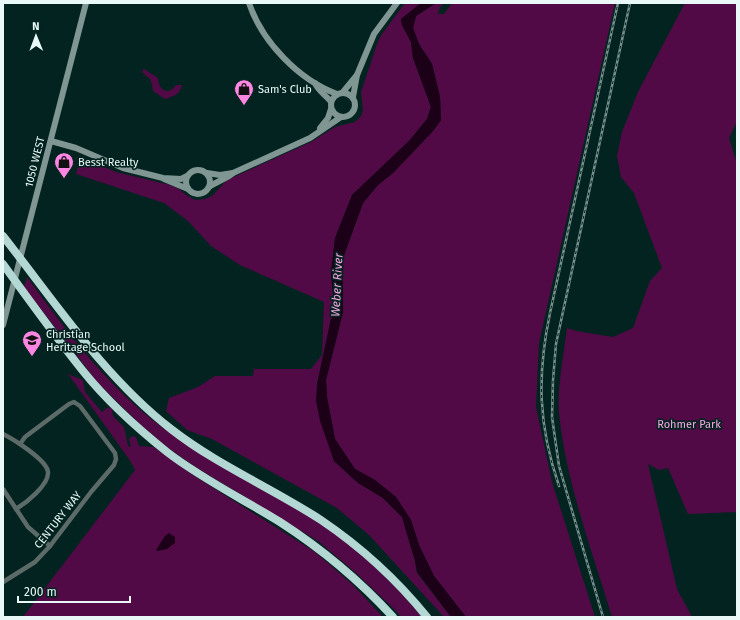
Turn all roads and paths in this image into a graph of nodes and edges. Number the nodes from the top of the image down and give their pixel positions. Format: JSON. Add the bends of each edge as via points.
{"nodes":[{"id":1,"x":86,"y":3,"type":"edge"},
{"id":2,"x":249,"y":3,"type":"edge"},
{"id":3,"x":396,"y":3,"type":"edge"},
{"id":4,"x":357,"y":76,"type":"junction"},
{"id":5,"x":315,"y":83,"type":"junction"},
{"id":6,"x":340,"y":93,"type":"junction"},
{"id":7,"x":353,"y":97,"type":"junction"},
{"id":8,"x":331,"y":106,"type":"junction"},
{"id":9,"x":341,"y":117,"type":"junction"},
{"id":10,"x":319,"y":131,"type":"junction"},
{"id":11,"x":51,"y":142,"type":"junction"},
{"id":12,"x":233,"y":173,"type":"junction"},
{"id":13,"x":207,"y":174,"type":"junction"},
{"id":14,"x":187,"y":176,"type":"junction"},
{"id":15,"x":163,"y":178,"type":"junction"},
{"id":16,"x":210,"y":186,"type":"junction"},
{"id":17,"x":188,"y":190,"type":"junction"},
{"id":18,"x":5,"y":238,"type":"edge"},
{"id":19,"x":3,"y":265,"type":"edge"},
{"id":20,"x":3,"y":325,"type":"edge"},
{"id":21,"x":3,"y":434,"type":"edge"},
{"id":22,"x":20,"y":444,"type":"junction"},
{"id":23,"x":3,"y":489,"type":"edge"},
{"id":24,"x":16,"y":509,"type":"junction"},
{"id":25,"x":50,"y":546,"type":"junction"},
{"id":26,"x":3,"y":582,"type":"edge"},
{"id":27,"x":393,"y":617,"type":"edge"},
{"id":28,"x":428,"y":617,"type":"edge"}],
"edges":[{"from":1,"to":11,"type":"street","name":"1050 WEST"},
{"from":2,"to":5,"type":"street","via":[[258,24],[275,49]]},
{"from":3,"to":4,"type":"street","via":[[374,34]]},
{"from":4,"to":6,"type":"street"},
{"from":4,"to":7,"type":"street"},
{"from":5,"to":6,"type":"street"},
{"from":5,"to":8,"type":"street"},
{"from":6,"to":7,"type":"street"},
{"from":6,"to":8,"type":"street"},
{"from":7,"to":9,"type":"street","via":[[356,103],[355,110],[347,117]]},
{"from":8,"to":9,"type":"street","via":[[335,114]]},
{"from":8,"to":10,"type":"street","via":[[328,118]]},
{"from":9,"to":10,"type":"street"},
{"from":10,"to":12,"type":"street","via":[[310,138]]},
{"from":11,"to":15,"type":"street","via":[[76,148],[114,165]]},
{"from":11,"to":20,"type":"street","name":"1050 WEST"},
{"from":12,"to":13,"type":"street"},
{"from":12,"to":16,"type":"street"},
{"from":13,"to":14,"type":"street","via":[[198,170]]},
{"from":13,"to":16,"type":"street"},
{"from":14,"to":15,"type":"street","via":[[181,179]]},
{"from":14,"to":17,"type":"street"},
{"from":15,"to":17,"type":"street"},
{"from":16,"to":17,"type":"street","via":[[202,194],[194,194]]},
{"from":18,"to":28,"type":"highway","via":[[107,369],[145,407],[200,449],[320,519],[384,570]]},
{"from":19,"to":27,"type":"highway","via":[[83,371],[142,431],[196,472],[317,547],[355,578]]},
{"from":21,"to":22,"type":"street"},
{"from":22,"to":24,"type":"street","via":[[45,465],[48,472],[47,479],[32,497]]},
{"from":22,"to":25,"type":"street","name":"CENTURY WAY","via":[[25,437],[74,402],[80,406],[115,453],[114,465]]},
{"from":23,"to":24,"type":"street"},
{"from":24,"to":25,"type":"street","via":[[28,527]]},
{"from":25,"to":26,"type":"street","name":"CENTURY WAY","via":[[35,562]]}]}
